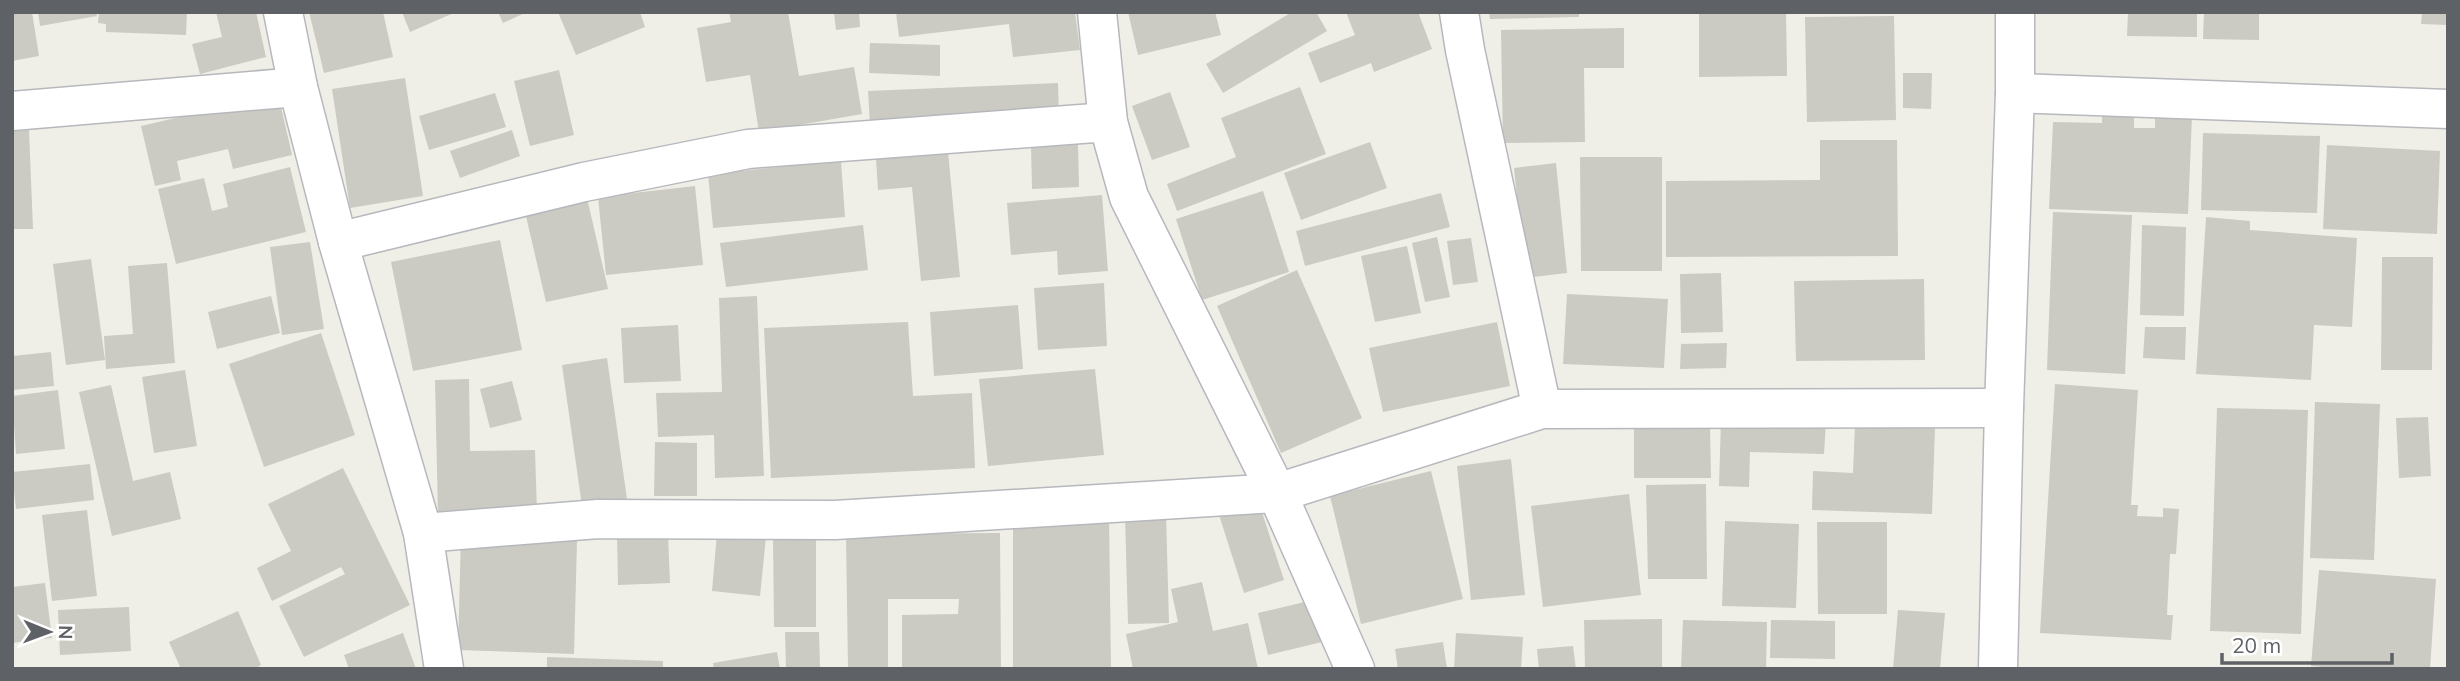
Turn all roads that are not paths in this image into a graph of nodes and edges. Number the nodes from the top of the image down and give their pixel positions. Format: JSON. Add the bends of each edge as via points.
{"nodes":[{"id":1,"x":284,"y":12,"type":"edge"},
{"id":2,"x":1097,"y":12,"type":"edge"},
{"id":3,"x":1459,"y":12,"type":"edge"},
{"id":4,"x":2015,"y":12,"type":"edge"},
{"id":5,"x":298,"y":87,"type":"junction"},
{"id":6,"x":2015,"y":93,"type":"junction"},
{"id":7,"x":2448,"y":110,"type":"edge"},
{"id":8,"x":12,"y":111,"type":"edge"},
{"id":9,"x":1108,"y":122,"type":"junction"},
{"id":10,"x":338,"y":242,"type":"junction"},
{"id":11,"x":2004,"y":408,"type":"junction"},
{"id":12,"x":1542,"y":409,"type":"junction"},
{"id":13,"x":1277,"y":493,"type":"junction"},
{"id":14,"x":423,"y":533,"type":"junction"},
{"id":15,"x":444,"y":669,"type":"edge"},
{"id":16,"x":1354,"y":669,"type":"edge"},
{"id":17,"x":1998,"y":669,"type":"edge"}],
"edges":[{"from":1,"to":5,"type":"street"},
{"from":2,"to":9,"type":"street"},
{"from":3,"to":12,"type":"street"},
{"from":4,"to":6,"type":"street"},
{"from":5,"to":8,"type":"street"},
{"from":5,"to":10,"type":"street"},
{"from":6,"to":7,"type":"street"},
{"from":6,"to":11,"type":"street"},
{"from":9,"to":10,"type":"street","via":[[748,149],[584,182]]},
{"from":9,"to":13,"type":"street","via":[[1129,197]]},
{"from":10,"to":14,"type":"street"},
{"from":11,"to":12,"type":"street"},
{"from":11,"to":17,"type":"street"},
{"from":12,"to":13,"type":"street"},
{"from":13,"to":14,"type":"street","via":[[835,520],[597,519]]},
{"from":13,"to":16,"type":"street"},
{"from":14,"to":15,"type":"street"}]}
